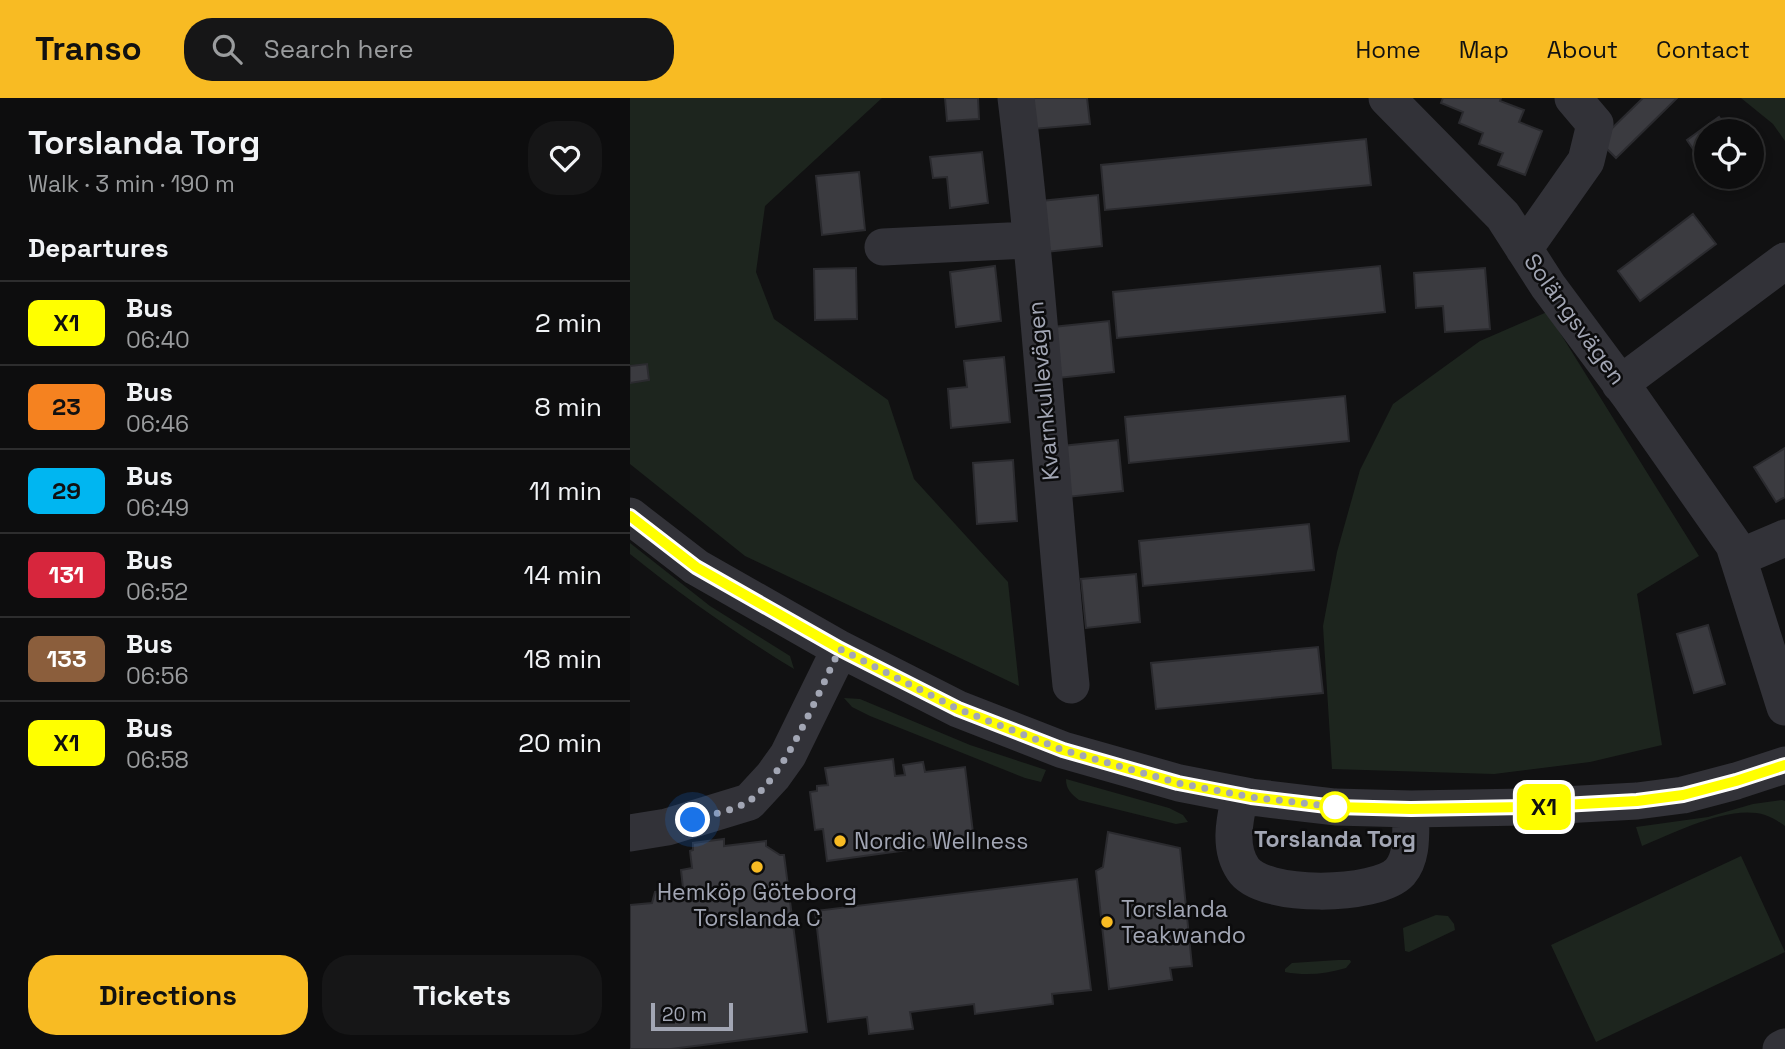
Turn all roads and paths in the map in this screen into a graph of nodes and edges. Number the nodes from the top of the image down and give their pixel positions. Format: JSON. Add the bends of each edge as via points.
{"nodes":[{"id":1,"x":1016,"y":98,"type":"edge"},
{"id":2,"x":1387,"y":98,"type":"edge"},
{"id":3,"x":1573,"y":98,"type":"edge"},
{"id":4,"x":1030,"y":240,"type":"junction"},
{"id":5,"x":883,"y":247,"type":"dead end"},
{"id":6,"x":1524,"y":248,"type":"junction"},
{"id":7,"x":1785,"y":261,"type":"edge"},
{"id":8,"x":1620,"y":384,"type":"junction"},
{"id":9,"x":630,"y":516,"type":"edge"},
{"id":10,"x":1785,"y":538,"type":"edge"},
{"id":11,"x":1738,"y":558,"type":"junction"},
{"id":12,"x":840,"y":649,"type":"junction"},
{"id":13,"x":1071,"y":685,"type":"dead end"},
{"id":14,"x":1785,"y":707,"type":"edge"},
{"id":15,"x":1785,"y":765,"type":"edge"},
{"id":16,"x":1240,"y":795,"type":"junction"},
{"id":17,"x":1411,"y":809,"type":"junction"},
{"id":18,"x":630,"y":833,"type":"edge"}],
"edges":[{"from":1,"to":4,"type":"street","name":"Kvarnkullevägen"},
{"from":2,"to":6,"type":"street","name":"Solängsvägen","via":[[1503,216]]},
{"from":3,"to":6,"type":"street","via":[[1595,124],[1586,162]]},
{"from":4,"to":5,"type":"street"},
{"from":4,"to":13,"type":"street","name":"Kvarnkullevägen"},
{"from":6,"to":8,"type":"street","name":"Solängsvägen"},
{"from":7,"to":8,"type":"street"},
{"from":8,"to":11,"type":"street","name":"Solängsvägen","via":[[1734,545]]},
{"from":9,"to":12,"type":"street","via":[[696,567]]},
{"from":10,"to":11,"type":"street"},
{"from":11,"to":14,"type":"street","name":"Solängsvägen"},
{"from":12,"to":16,"type":"street","via":[[958,709],[1042,743],[1166,780]]},
{"from":12,"to":18,"type":"street","via":[[788,755],[749,802],[667,827]]},
{"from":15,"to":17,"type":"street","via":[[1711,789],[1637,801]]},
{"from":16,"to":17,"type":"street","via":[[1335,807]]},
{"from":16,"to":17,"type":"street","via":[[1234,837],[1241,867],[1267,886],[1291,889],[1368,887],[1399,873],[1409,853]]}]}
